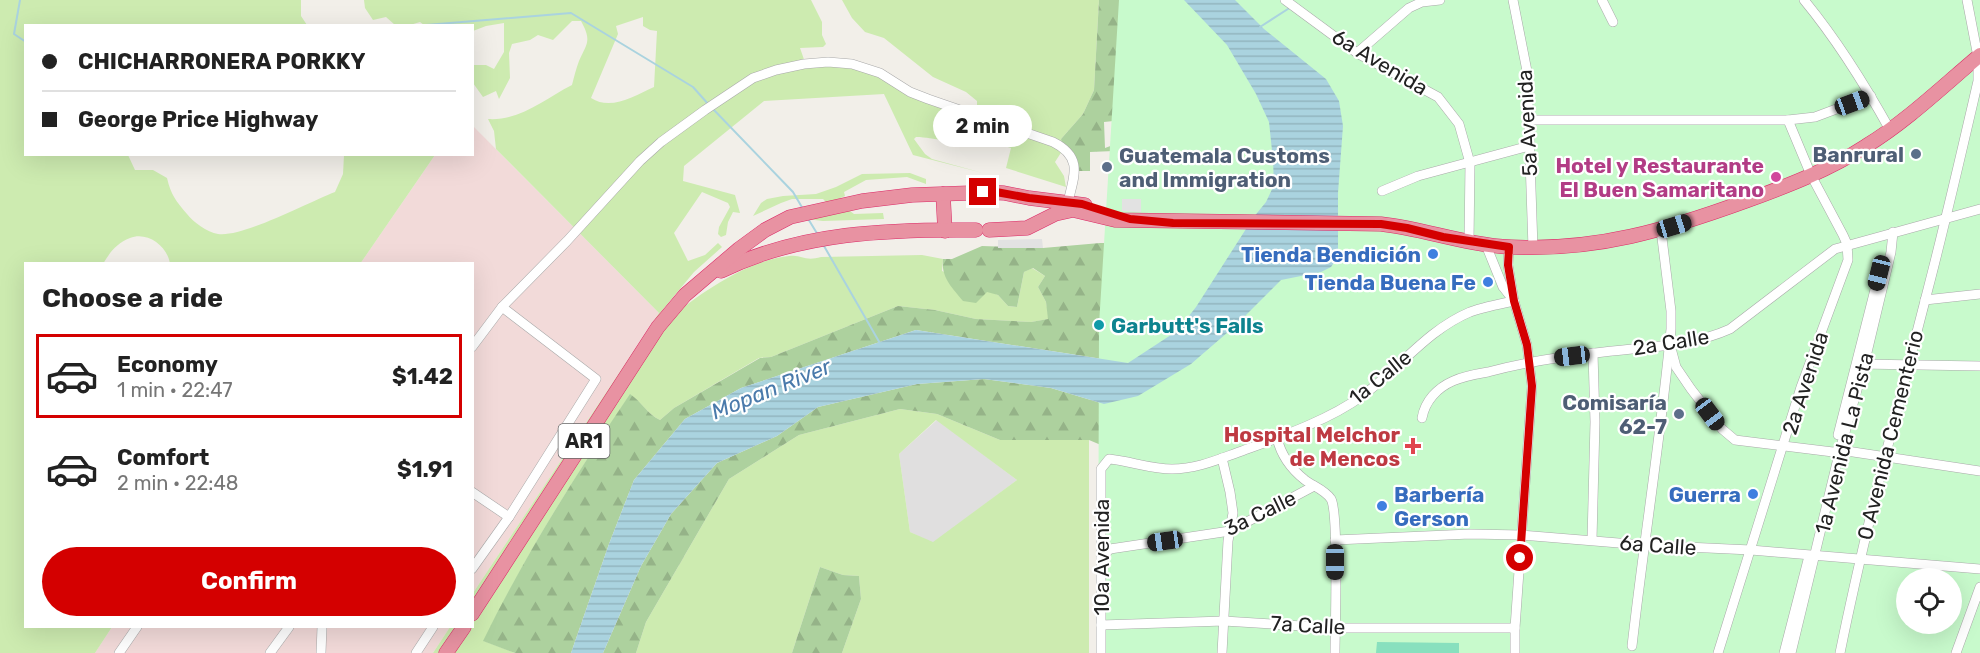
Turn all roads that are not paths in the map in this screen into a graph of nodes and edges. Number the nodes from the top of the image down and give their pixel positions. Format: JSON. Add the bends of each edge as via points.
{"nodes":[{"id":1,"x":1285,"y":0,"type":"edge"},
{"id":2,"x":1440,"y":0,"type":"edge"},
{"id":3,"x":1513,"y":0,"type":"edge"},
{"id":4,"x":1602,"y":0,"type":"edge"},
{"id":5,"x":1804,"y":0,"type":"edge"},
{"id":6,"x":1967,"y":0,"type":"edge"},
{"id":7,"x":1298,"y":4,"type":"edge"},
{"id":8,"x":1613,"y":22,"type":"dead end"},
{"id":9,"x":1357,"y":53,"type":"junction"},
{"id":10,"x":1979,"y":56,"type":"edge"},
{"id":11,"x":1871,"y":96,"type":"junction"},
{"id":12,"x":1530,"y":120,"type":"junction"},
{"id":13,"x":1788,"y":120,"type":"junction"},
{"id":14,"x":1890,"y":130,"type":"junction"},
{"id":15,"x":1529,"y":146,"type":"junction"},
{"id":16,"x":1470,"y":163,"type":"junction"},
{"id":17,"x":1810,"y":174,"type":"junction"},
{"id":18,"x":1382,"y":191,"type":"dead end"},
{"id":19,"x":943,"y":194,"type":"junction"},
{"id":20,"x":1067,"y":207,"type":"junction"},
{"id":21,"x":1980,"y":209,"type":"edge"},
{"id":22,"x":1945,"y":219,"type":"junction"},
{"id":23,"x":1661,"y":230,"type":"junction"},
{"id":24,"x":945,"y":231,"type":"junction"},
{"id":25,"x":1890,"y":232,"type":"junction"},
{"id":26,"x":1470,"y":242,"type":"junction"},
{"id":27,"x":1847,"y":244,"type":"junction"},
{"id":28,"x":1486,"y":245,"type":"junction"},
{"id":29,"x":1509,"y":247,"type":"junction"},
{"id":30,"x":1533,"y":248,"type":"junction"},
{"id":31,"x":706,"y":278,"type":"junction"},
{"id":32,"x":1980,"y":294,"type":"edge"},
{"id":33,"x":1925,"y":300,"type":"junction"},
{"id":34,"x":1514,"y":301,"type":"junction"},
{"id":35,"x":502,"y":307,"type":"junction"},
{"id":36,"x":474,"y":344,"type":"edge"},
{"id":37,"x":1670,"y":345,"type":"junction"},
{"id":38,"x":1593,"y":353,"type":"junction"},
{"id":39,"x":1530,"y":361,"type":"junction"},
{"id":40,"x":1860,"y":364,"type":"junction"},
{"id":41,"x":1907,"y":365,"type":"junction"},
{"id":42,"x":1980,"y":366,"type":"edge"},
{"id":43,"x":1422,"y":418,"type":"dead end"},
{"id":44,"x":1277,"y":438,"type":"junction"},
{"id":45,"x":1784,"y":445,"type":"junction"},
{"id":46,"x":1837,"y":451,"type":"junction"},
{"id":47,"x":1884,"y":457,"type":"junction"},
{"id":48,"x":1222,"y":458,"type":"junction"},
{"id":49,"x":1105,"y":462,"type":"joint"},
{"id":50,"x":1980,"y":471,"type":"edge"},
{"id":51,"x":1314,"y":486,"type":"junction"},
{"id":52,"x":474,"y":493,"type":"edge"},
{"id":53,"x":509,"y":517,"type":"junction"},
{"id":54,"x":1230,"y":531,"type":"junction"},
{"id":55,"x":1522,"y":535,"type":"junction"},
{"id":56,"x":1335,"y":540,"type":"junction"},
{"id":57,"x":1592,"y":540,"type":"junction"},
{"id":58,"x":1643,"y":545,"type":"junction"},
{"id":59,"x":1752,"y":550,"type":"junction"},
{"id":60,"x":1812,"y":556,"type":"junction"},
{"id":61,"x":1101,"y":558,"type":"junction"},
{"id":62,"x":1859,"y":560,"type":"junction"},
{"id":63,"x":474,"y":566,"type":"edge"},
{"id":64,"x":1980,"y":569,"type":"edge"},
{"id":65,"x":1980,"y":587,"type":"edge"},
{"id":66,"x":474,"y":611,"type":"edge"},
{"id":67,"x":1224,"y":621,"type":"junction"},
{"id":68,"x":1101,"y":625,"type":"junction"},
{"id":69,"x":135,"y":628,"type":"edge"},
{"id":70,"x":288,"y":628,"type":"edge"},
{"id":71,"x":322,"y":628,"type":"edge"},
{"id":72,"x":432,"y":628,"type":"edge"},
{"id":73,"x":463,"y":628,"type":"edge"},
{"id":74,"x":1335,"y":628,"type":"junction"},
{"id":75,"x":1515,"y":628,"type":"junction"},
{"id":76,"x":1632,"y":646,"type":"dead end"},
{"id":77,"x":119,"y":653,"type":"edge"},
{"id":78,"x":270,"y":653,"type":"edge"},
{"id":79,"x":321,"y":653,"type":"edge"},
{"id":80,"x":416,"y":653,"type":"edge"},
{"id":81,"x":446,"y":653,"type":"edge"},
{"id":82,"x":1101,"y":653,"type":"edge"},
{"id":83,"x":1222,"y":653,"type":"edge"},
{"id":84,"x":1335,"y":653,"type":"edge"},
{"id":85,"x":1515,"y":653,"type":"edge"},
{"id":86,"x":1718,"y":653,"type":"edge"},
{"id":87,"x":1784,"y":653,"type":"edge"},
{"id":88,"x":1791,"y":653,"type":"edge"},
{"id":89,"x":1840,"y":653,"type":"edge"},
{"id":90,"x":1956,"y":653,"type":"edge"}],
"edges":[{"from":1,"to":7,"type":"street","name":"6a Avenida"},
{"from":2,"to":9,"type":"street","via":[[1409,8]]},
{"from":3,"to":12,"type":"street","name":"5a Avenida","via":[[1527,71]]},
{"from":4,"to":8,"type":"street"},
{"from":5,"to":11,"type":"street"},
{"from":6,"to":10,"type":"street","name":"0 Avenida Cementerio"},
{"from":7,"to":9,"type":"street","name":"6a Avenida"},
{"from":9,"to":16,"type":"street","name":"6a Avenida","via":[[1438,97],[1459,124]]},
{"from":10,"to":14,"type":"highway"},
{"from":10,"to":22,"type":"street","name":"0 Avenida Cementerio","via":[[1978,81]]},
{"from":11,"to":13,"type":"street","via":[[1815,117]]},
{"from":11,"to":14,"type":"street"},
{"from":12,"to":13,"type":"street"},
{"from":12,"to":15,"type":"street","name":"5a Avenida"},
{"from":13,"to":17,"type":"street"},
{"from":14,"to":17,"type":"highway","via":[[1839,162]]},
{"from":15,"to":16,"type":"street"},
{"from":15,"to":30,"type":"street","name":"5a Avenida"},
{"from":16,"to":18,"type":"street","via":[[1418,176]]},
{"from":16,"to":26,"type":"street","name":"6a Avenida"},
{"from":17,"to":23,"type":"highway","via":[[1776,190]]},
{"from":17,"to":27,"type":"street"},
{"from":19,"to":20,"type":"highway","number":"AR1","via":[[996,192]]},
{"from":19,"to":24,"type":"highway"},
{"from":19,"to":31,"type":"highway","number":"AR1","via":[[862,201],[790,217],[753,238]]},
{"from":20,"to":24,"type":"highway","number":"AR1","via":[[1027,228]]},
{"from":20,"to":26,"type":"highway","number":"AR1","via":[[1130,219],[1200,223],[1393,225]]},
{"from":20,"to":35,"type":"street","via":[[1074,165],[1063,147],[910,92],[869,68],[828,62],[804,64],[753,78],[661,142]]},
{"from":21,"to":22,"type":"street","name":"2a Calle"},
{"from":22,"to":25,"type":"street","name":"2a Calle"},
{"from":22,"to":33,"type":"street","name":"0 Avenida Cementerio"},
{"from":23,"to":30,"type":"highway","via":[[1628,238]]},
{"from":23,"to":37,"type":"street","via":[[1671,311]]},
{"from":24,"to":31,"type":"highway","number":"AR1","via":[[857,234],[815,240],[766,252]]},
{"from":25,"to":27,"type":"street","name":"2a Calle"},
{"from":25,"to":40,"type":"street","name":"1a Avenida La Pista"},
{"from":26,"to":28,"type":"highway"},
{"from":27,"to":37,"type":"street","name":"2a Calle","via":[[1835,249],[1730,330]]},
{"from":27,"to":45,"type":"street","name":"2a Avenida","via":[[1847,267]]},
{"from":28,"to":29,"type":"highway"},
{"from":28,"to":34,"type":"street","via":[[1503,287]]},
{"from":29,"to":30,"type":"highway"},
{"from":29,"to":34,"type":"street"},
{"from":31,"to":66,"type":"highway","number":"AR1","via":[[685,295],[658,327]]},
{"from":32,"to":33,"type":"street"},
{"from":33,"to":41,"type":"street","name":"0 Avenida Cementerio"},
{"from":34,"to":39,"type":"street"},
{"from":34,"to":44,"type":"street","name":"1a Calle","via":[[1457,319],[1422,343],[1361,397]]},
{"from":35,"to":36,"type":"street"},
{"from":35,"to":53,"type":"street","via":[[596,379]]},
{"from":37,"to":38,"type":"street","name":"2a Calle"},
{"from":37,"to":45,"type":"street","via":[[1676,367],[1728,435],[1735,440]]},
{"from":37,"to":58,"type":"street"},
{"from":38,"to":39,"type":"street","name":"2a Calle"},
{"from":38,"to":57,"type":"street"},
{"from":39,"to":43,"type":"street","name":"2a Calle","via":[[1451,382],[1434,394],[1424,407]]},
{"from":39,"to":55,"type":"street","via":[[1531,410]]},
{"from":40,"to":41,"type":"street"},
{"from":40,"to":46,"type":"street","name":"1a Avenida La Pista"},
{"from":41,"to":42,"type":"street"},
{"from":41,"to":47,"type":"street","name":"0 Avenida Cementerio"},
{"from":44,"to":48,"type":"street","name":"1a Calle"},
{"from":44,"to":51,"type":"street","via":[[1286,461]]},
{"from":45,"to":46,"type":"street"},
{"from":45,"to":59,"type":"street","name":"2a Avenida"},
{"from":46,"to":47,"type":"street"},
{"from":46,"to":60,"type":"street","name":"1a Avenida La Pista"},
{"from":47,"to":50,"type":"street"},
{"from":47,"to":62,"type":"street","name":"0 Avenida Cementerio"},
{"from":48,"to":49,"type":"street","name":"1a Calle","via":[[1173,469],[1119,460]]},
{"from":48,"to":54,"type":"street","via":[[1232,503]]},
{"from":49,"to":61,"type":"street","name":"10a Avenida","via":[[1101,469]]},
{"from":51,"to":54,"type":"street","name":"3a Calle"},
{"from":51,"to":56,"type":"street","via":[[1332,501]]},
{"from":52,"to":53,"type":"street"},
{"from":53,"to":63,"type":"street"},
{"from":54,"to":61,"type":"street","name":"3a Calle","via":[[1110,549]]},
{"from":54,"to":67,"type":"street"},
{"from":55,"to":56,"type":"street","name":"6a Calle"},
{"from":55,"to":57,"type":"street","name":"6a Calle"},
{"from":55,"to":75,"type":"street"},
{"from":56,"to":74,"type":"street"},
{"from":57,"to":58,"type":"street","name":"6a Calle"},
{"from":58,"to":59,"type":"street","name":"6a Calle"},
{"from":58,"to":76,"type":"street"},
{"from":59,"to":60,"type":"street","name":"6a Calle"},
{"from":59,"to":86,"type":"street","name":"2a Avenida"},
{"from":60,"to":62,"type":"street","name":"6a Calle"},
{"from":60,"to":87,"type":"street","name":"1a Avenida La Pista"},
{"from":60,"to":88,"type":"street","name":"1a Avenida La Pista"},
{"from":61,"to":68,"type":"street","name":"10a Avenida"},
{"from":62,"to":64,"type":"street","name":"6a Calle"},
{"from":62,"to":89,"type":"street","name":"0 Avenida Cementerio"},
{"from":65,"to":90,"type":"street"},
{"from":67,"to":68,"type":"street","name":"7a Calle"},
{"from":67,"to":74,"type":"street","name":"7a Calle"},
{"from":67,"to":83,"type":"street"},
{"from":68,"to":82,"type":"street","name":"10a Avenida"},
{"from":69,"to":77,"type":"street"},
{"from":70,"to":78,"type":"street"},
{"from":71,"to":79,"type":"street"},
{"from":72,"to":80,"type":"street"},
{"from":73,"to":81,"type":"highway"},
{"from":74,"to":75,"type":"street","name":"7a Calle"},
{"from":74,"to":84,"type":"street"},
{"from":75,"to":85,"type":"street"}]}
